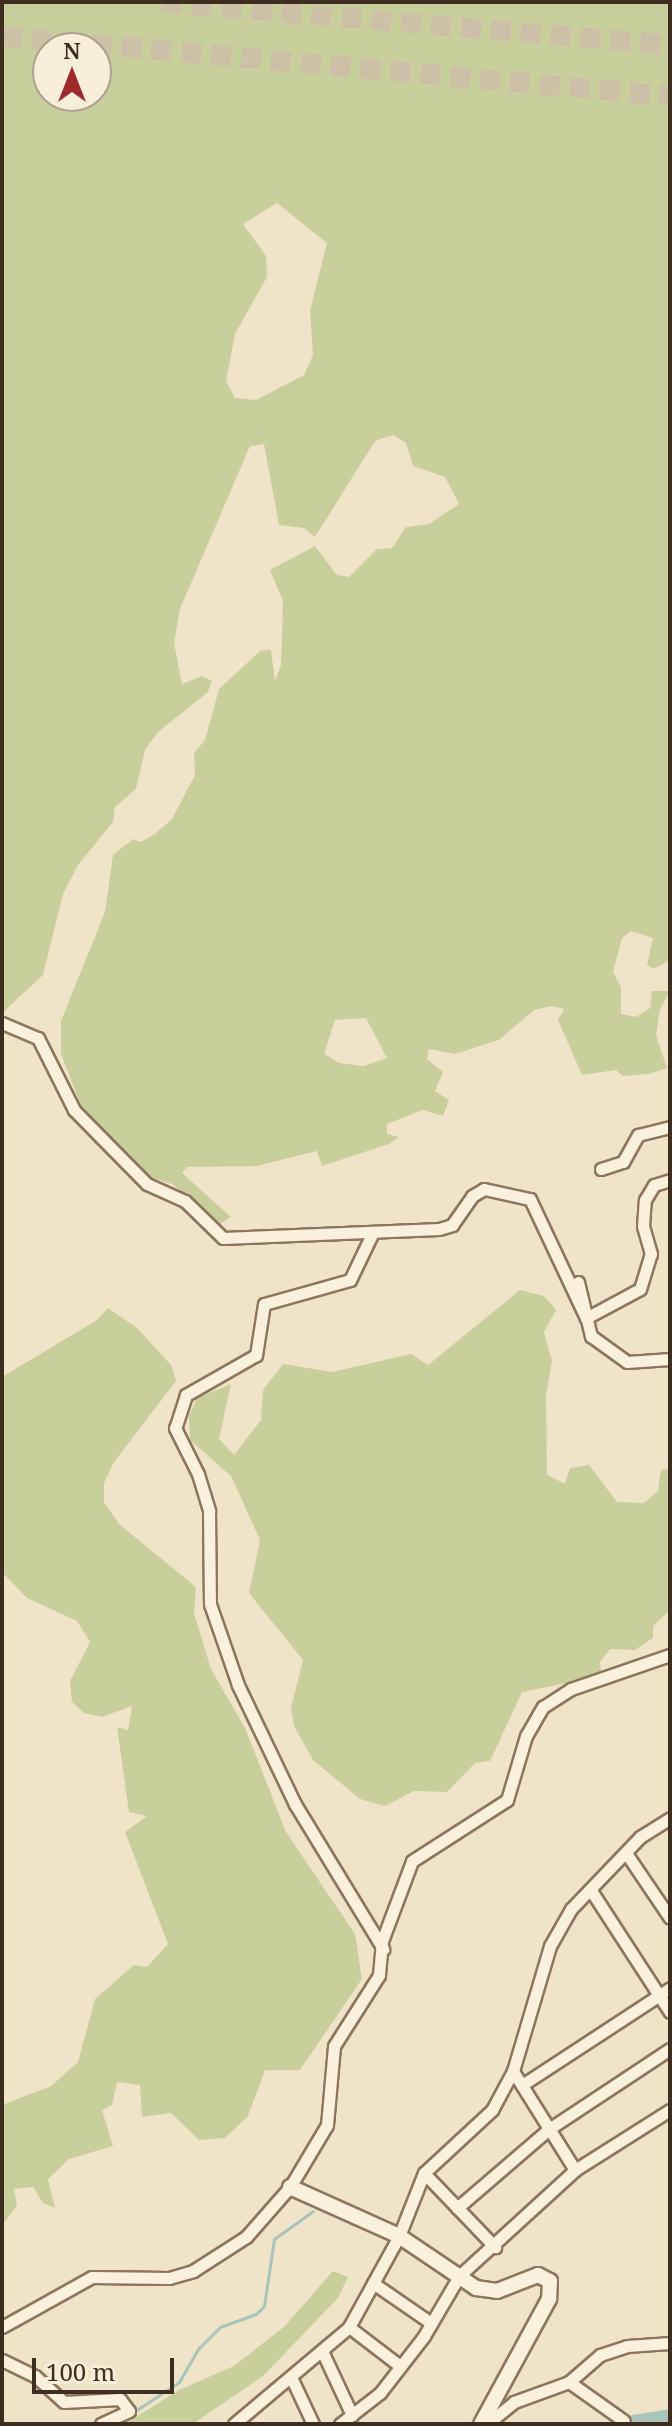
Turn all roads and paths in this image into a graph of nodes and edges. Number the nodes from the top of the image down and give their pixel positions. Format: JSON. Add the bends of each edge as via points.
{"nodes":[{"id":1,"x":2,"y":1023,"type":"edge"},
{"id":2,"x":670,"y":1127,"type":"edge"},
{"id":3,"x":601,"y":1169,"type":"dead end"},
{"id":4,"x":670,"y":1180,"type":"edge"},
{"id":5,"x":373,"y":1232,"type":"junction"},
{"id":6,"x":578,"y":1282,"type":"dead end"},
{"id":7,"x":586,"y":1318,"type":"junction"},
{"id":8,"x":670,"y":1359,"type":"edge"},
{"id":9,"x":669,"y":1658,"type":"edge"},
{"id":10,"x":668,"y":1823,"type":"edge"},
{"id":11,"x":626,"y":1853,"type":"junction"},
{"id":12,"x":592,"y":1892,"type":"junction"},
{"id":13,"x":670,"y":1918,"type":"edge"},
{"id":14,"x":384,"y":1950,"type":"junction"},
{"id":15,"x":665,"y":1992,"type":"edge"},
{"id":16,"x":670,"y":2012,"type":"edge"},
{"id":17,"x":670,"y":2049,"type":"edge"},
{"id":18,"x":513,"y":2071,"type":"junction"},
{"id":19,"x":522,"y":2085,"type":"junction"},
{"id":20,"x":670,"y":2110,"type":"edge"},
{"id":21,"x":549,"y":2129,"type":"junction"},
{"id":22,"x":575,"y":2170,"type":"junction"},
{"id":23,"x":424,"y":2173,"type":"junction"},
{"id":24,"x":290,"y":2187,"type":"junction"},
{"id":25,"x":457,"y":2208,"type":"junction"},
{"id":26,"x":399,"y":2236,"type":"junction"},
{"id":27,"x":495,"y":2247,"type":"junction"},
{"id":28,"x":459,"y":2276,"type":"junction"},
{"id":29,"x":373,"y":2283,"type":"junction"},
{"id":30,"x":431,"y":2323,"type":"junction"},
{"id":31,"x":2,"y":2327,"type":"edge"},
{"id":32,"x":349,"y":2327,"type":"junction"},
{"id":33,"x":670,"y":2343,"type":"edge"},
{"id":34,"x":322,"y":2351,"type":"junction"},
{"id":35,"x":2,"y":2360,"type":"edge"},
{"id":36,"x":400,"y":2366,"type":"junction"},
{"id":37,"x":291,"y":2377,"type":"junction"},
{"id":38,"x":569,"y":2382,"type":"junction"},
{"id":39,"x":352,"y":2415,"type":"junction"},
{"id":40,"x":253,"y":2419,"type":"edge"},
{"id":41,"x":624,"y":2421,"type":"dead end"},
{"id":42,"x":101,"y":2424,"type":"edge"},
{"id":43,"x":234,"y":2424,"type":"edge"},
{"id":44,"x":313,"y":2424,"type":"edge"},
{"id":45,"x":340,"y":2424,"type":"edge"},
{"id":46,"x":484,"y":2424,"type":"edge"}],
"edges":[{"from":1,"to":5,"type":"street","via":[[38,1038],[74,1110],[147,1184],[185,1201],[223,1238]]},
{"from":2,"to":3,"type":"street","via":[[638,1135],[623,1162]]},
{"from":4,"to":7,"type":"street","via":[[654,1185],[645,1200],[643,1226],[651,1254],[640,1289]]},
{"from":5,"to":7,"type":"street","via":[[452,1225],[472,1196],[484,1189],[530,1199]]},
{"from":5,"to":14,"type":"street","via":[[350,1280],[264,1304],[256,1355],[186,1395],[175,1428],[209,1511],[210,1604],[227,1658],[295,1804]]},
{"from":6,"to":7,"type":"street"},
{"from":7,"to":8,"type":"street","via":[[591,1336],[627,1362]]},
{"from":9,"to":14,"type":"street","via":[[571,1689],[543,1707],[526,1736],[507,1800],[412,1861],[382,1941]]},
{"from":10,"to":11,"type":"street"},
{"from":11,"to":12,"type":"street"},
{"from":11,"to":13,"type":"street"},
{"from":12,"to":15,"type":"street"},
{"from":12,"to":18,"type":"street","via":[[571,1909],[550,1946]]},
{"from":14,"to":24,"type":"street","via":[[379,1975],[334,2046],[327,2125]]},
{"from":15,"to":16,"type":"street"},
{"from":15,"to":19,"type":"street"},
{"from":17,"to":21,"type":"street"},
{"from":18,"to":19,"type":"street"},
{"from":18,"to":23,"type":"street","via":[[492,2110]]},
{"from":19,"to":21,"type":"street"},
{"from":20,"to":22,"type":"street"},
{"from":21,"to":22,"type":"street"},
{"from":21,"to":25,"type":"street"},
{"from":22,"to":27,"type":"street"},
{"from":23,"to":25,"type":"street"},
{"from":23,"to":26,"type":"street"},
{"from":24,"to":26,"type":"street"},
{"from":24,"to":31,"type":"street","via":[[246,2237],[193,2271],[156,2280],[135,2274],[92,2277]]},
{"from":25,"to":27,"type":"street"},
{"from":26,"to":28,"type":"street"},
{"from":26,"to":29,"type":"street"},
{"from":27,"to":28,"type":"street"},
{"from":28,"to":30,"type":"street"},
{"from":28,"to":46,"type":"street","via":[[488,2291],[531,2276],[550,2281],[549,2299]]},
{"from":29,"to":30,"type":"street"},
{"from":29,"to":32,"type":"street"},
{"from":30,"to":36,"type":"street"},
{"from":32,"to":34,"type":"street"},
{"from":32,"to":36,"type":"street"},
{"from":33,"to":38,"type":"street","via":[[613,2349]]},
{"from":34,"to":37,"type":"street"},
{"from":34,"to":39,"type":"street"},
{"from":35,"to":42,"type":"street","via":[[35,2376],[64,2402],[120,2399],[129,2411]]},
{"from":36,"to":39,"type":"street","via":[[380,2393]]},
{"from":37,"to":40,"type":"street"},
{"from":37,"to":44,"type":"street"},
{"from":38,"to":41,"type":"street"},
{"from":38,"to":46,"type":"street","via":[[514,2402]]},
{"from":39,"to":45,"type":"street"},
{"from":40,"to":43,"type":"street"}]}
